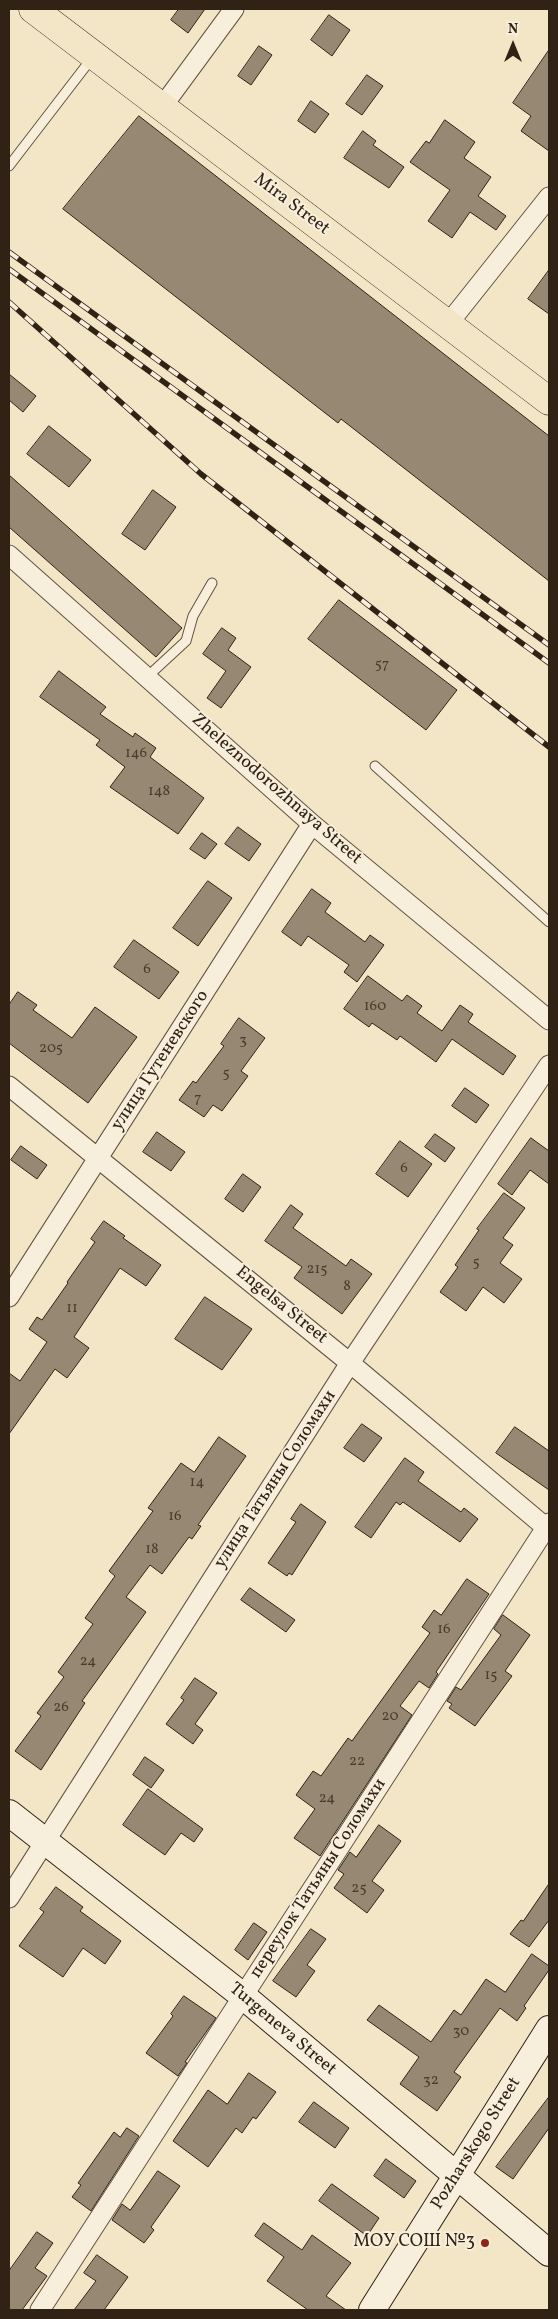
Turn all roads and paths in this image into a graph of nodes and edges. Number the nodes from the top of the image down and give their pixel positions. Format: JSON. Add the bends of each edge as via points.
{"nodes":[{"id":1,"x":33,"y":9,"type":"edge"},
{"id":2,"x":234,"y":9,"type":"edge"},
{"id":3,"x":94,"y":55,"type":"junction"},
{"id":4,"x":162,"y":108,"type":"junction"},
{"id":5,"x":9,"y":166,"type":"edge"},
{"id":6,"x":549,"y":197,"type":"edge"},
{"id":7,"x":448,"y":324,"type":"junction"},
{"id":8,"x":549,"y":401,"type":"edge"},
{"id":9,"x":9,"y":555,"type":"edge"},
{"id":10,"x":212,"y":583,"type":"dead end"},
{"id":11,"x":147,"y":677,"type":"junction"},
{"id":12,"x":375,"y":766,"type":"dead end"},
{"id":13,"x":312,"y":824,"type":"junction"},
{"id":14,"x":549,"y":922,"type":"edge"},
{"id":15,"x":549,"y":1020,"type":"edge"},
{"id":16,"x":549,"y":1066,"type":"edge"},
{"id":17,"x":9,"y":1086,"type":"edge"},
{"id":18,"x":99,"y":1158,"type":"junction"},
{"id":19,"x":9,"y":1297,"type":"edge"},
{"id":20,"x":350,"y":1363,"type":"junction"},
{"id":21,"x":548,"y":1527,"type":"edge"},
{"id":22,"x":9,"y":1813,"type":"edge"},
{"id":23,"x":44,"y":1842,"type":"junction"},
{"id":24,"x":9,"y":1898,"type":"edge"},
{"id":25,"x":244,"y":1996,"type":"junction"},
{"id":26,"x":549,"y":2029,"type":"edge"},
{"id":27,"x":457,"y":2177,"type":"junction"},
{"id":28,"x":549,"y":2253,"type":"edge"},
{"id":29,"x":40,"y":2310,"type":"edge"},
{"id":30,"x":372,"y":2310,"type":"edge"}],
"edges":[{"from":1,"to":3,"type":"main road","name":"Mira Street"},
{"from":2,"to":4,"type":"street"},
{"from":3,"to":4,"type":"main road","name":"Mira Street"},
{"from":3,"to":5,"type":"lane"},
{"from":4,"to":7,"type":"main road","name":"Mira Street"},
{"from":6,"to":7,"type":"street"},
{"from":7,"to":8,"type":"main road","name":"Mira Street"},
{"from":9,"to":11,"type":"street","name":"Zheleznodorozhnaya Street"},
{"from":10,"to":11,"type":"lane","via":[[193,616],[186,641]]},
{"from":11,"to":13,"type":"street","name":"Zheleznodorozhnaya Street"},
{"from":12,"to":14,"type":"lane"},
{"from":13,"to":15,"type":"street","name":"Zheleznodorozhnaya Street"},
{"from":13,"to":18,"type":"street","name":"улица Гутеневского"},
{"from":16,"to":20,"type":"street","name":"улица Татьяны Соломахи"},
{"from":17,"to":18,"type":"street","name":"Engelsa Street"},
{"from":18,"to":19,"type":"street","name":"улица Гутеневского"},
{"from":18,"to":20,"type":"street","name":"Engelsa Street"},
{"from":20,"to":21,"type":"street","name":"Engelsa Street"},
{"from":20,"to":23,"type":"street","name":"улица Татьяны Соломахи"},
{"from":21,"to":25,"type":"street","name":"переулок Татьяны Соломахи"},
{"from":22,"to":23,"type":"main road","name":"Turgeneva Street"},
{"from":23,"to":24,"type":"street","name":"улица Татьяны Соломахи"},
{"from":23,"to":25,"type":"main road","name":"Turgeneva Street"},
{"from":25,"to":27,"type":"main road","name":"Turgeneva Street"},
{"from":25,"to":29,"type":"street","name":"переулок Татьяны Соломахи"},
{"from":26,"to":27,"type":"main road","name":"Pozharskogo Street"},
{"from":27,"to":28,"type":"main road","name":"Turgeneva Street"},
{"from":27,"to":30,"type":"main road","name":"Pozharskogo Street"}]}
